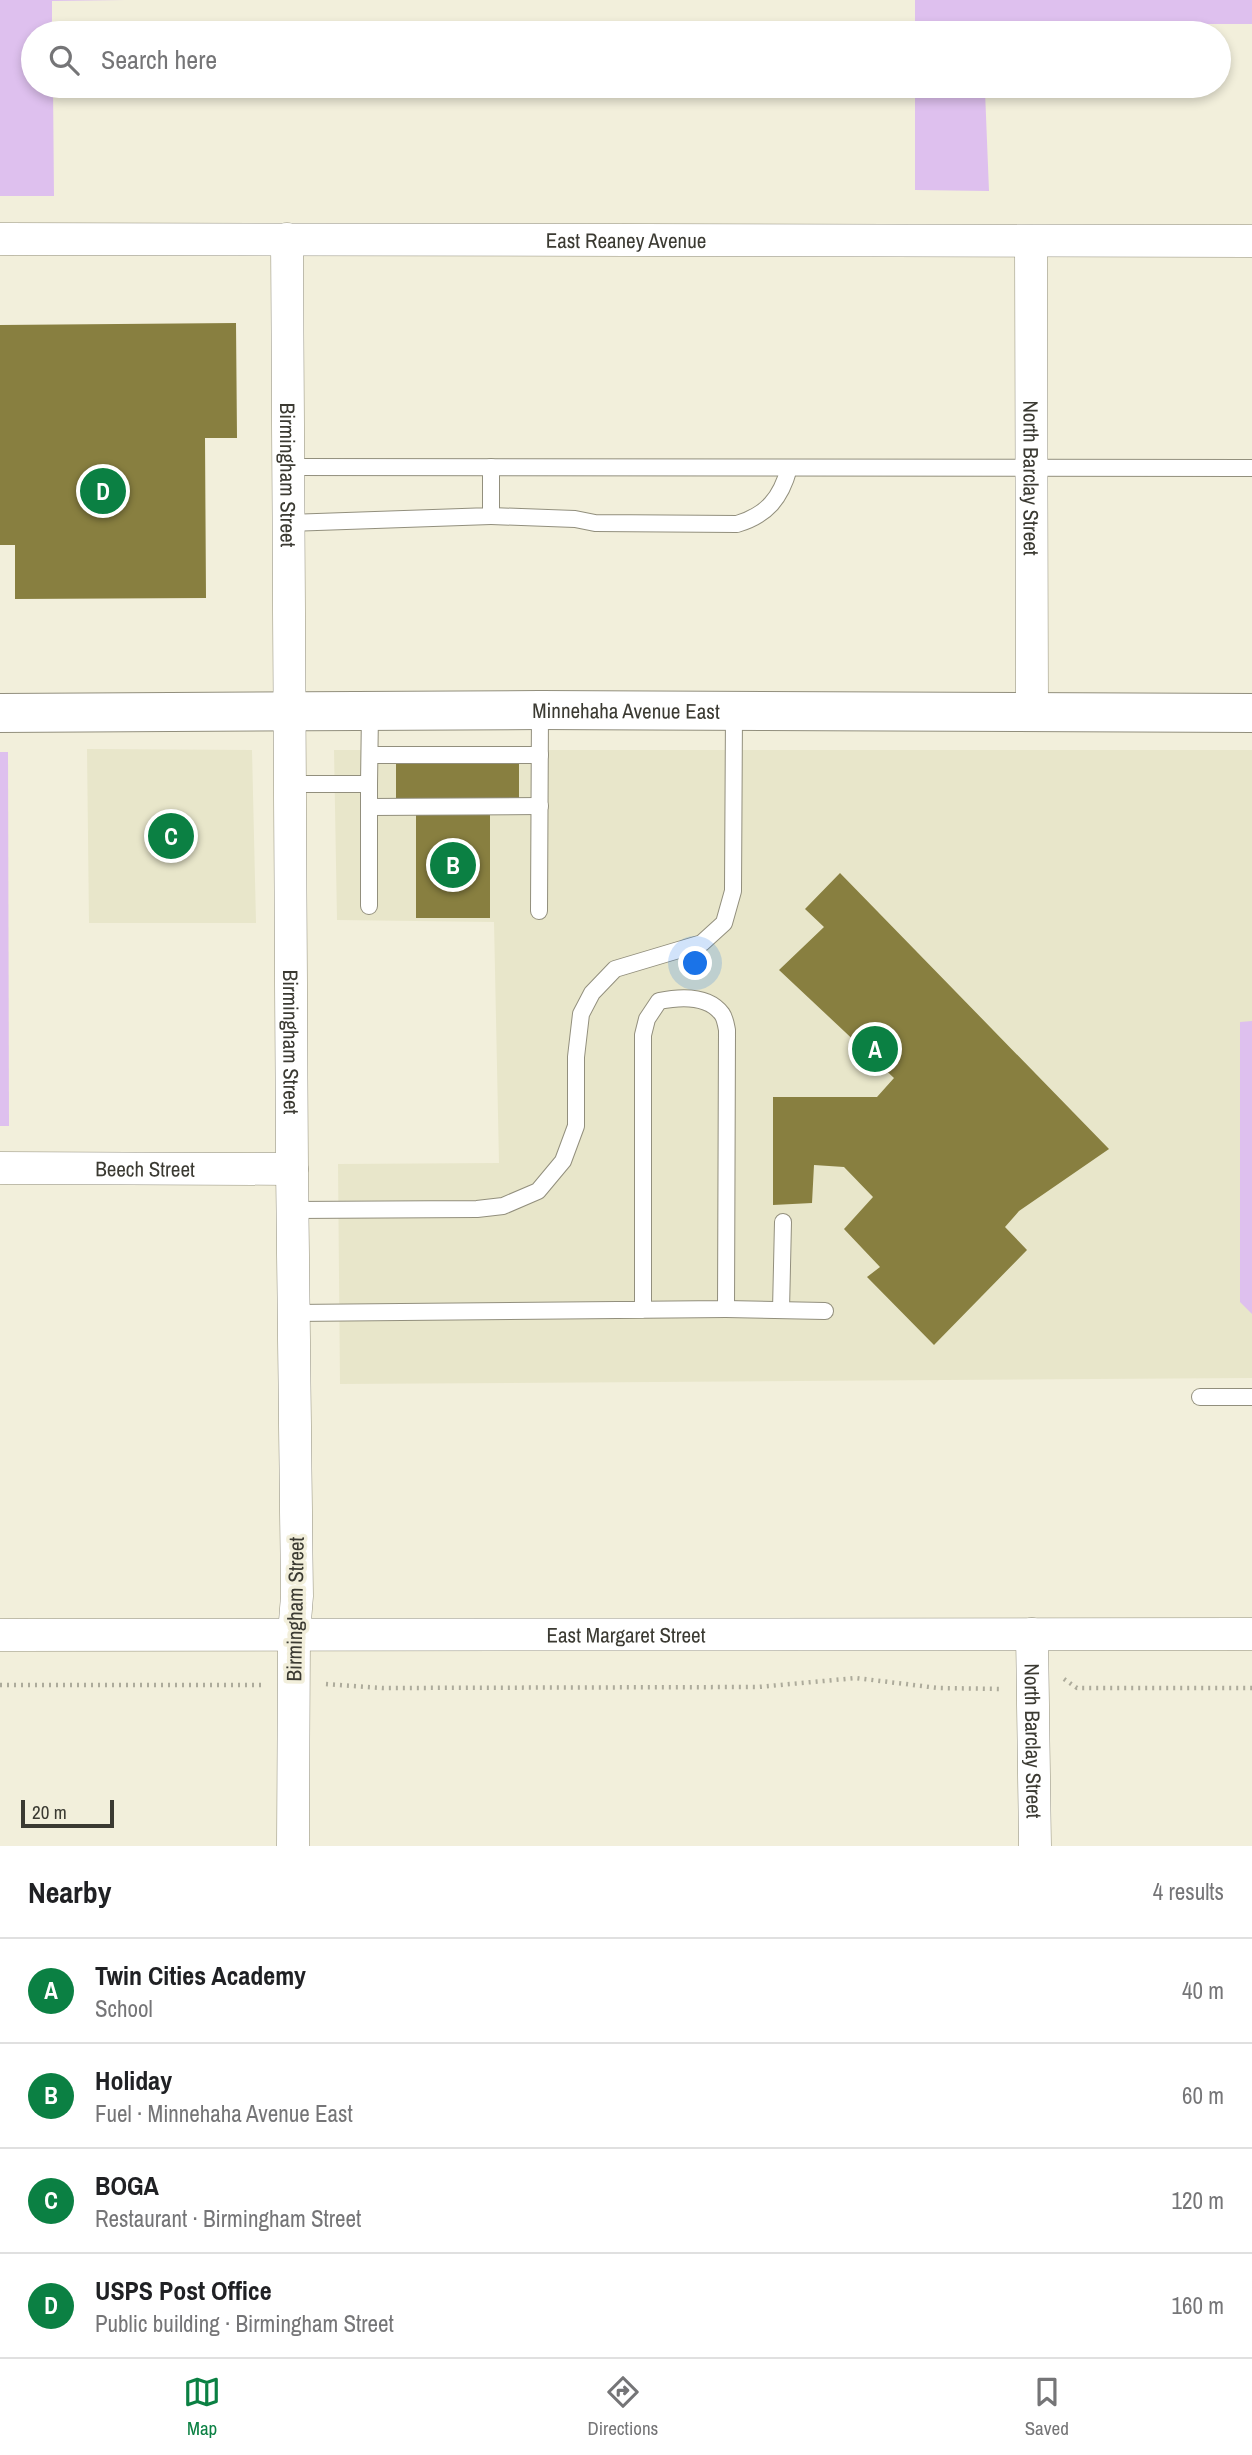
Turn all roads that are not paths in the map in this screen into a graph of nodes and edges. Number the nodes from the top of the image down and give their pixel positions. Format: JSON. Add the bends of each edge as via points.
{"nodes":[{"id":1,"x":0,"y":239,"type":"edge"},
{"id":2,"x":287,"y":239,"type":"junction"},
{"id":3,"x":1252,"y":241,"type":"edge"},
{"id":4,"x":1031,"y":242,"type":"junction"},
{"id":5,"x":288,"y":467,"type":"junction"},
{"id":6,"x":491,"y":467,"type":"junction"},
{"id":7,"x":789,"y":468,"type":"junction"},
{"id":8,"x":1252,"y":468,"type":"edge"},
{"id":9,"x":1032,"y":469,"type":"junction"},
{"id":10,"x":491,"y":516,"type":"junction"},
{"id":11,"x":288,"y":523,"type":"junction"},
{"id":12,"x":540,"y":710,"type":"junction"},
{"id":13,"x":370,"y":712,"type":"junction"},
{"id":14,"x":0,"y":713,"type":"edge"},
{"id":15,"x":289,"y":713,"type":"junction"},
{"id":16,"x":734,"y":713,"type":"junction"},
{"id":17,"x":1252,"y":713,"type":"edge"},
{"id":18,"x":1032,"y":714,"type":"junction"},
{"id":19,"x":370,"y":755,"type":"junction"},
{"id":20,"x":540,"y":755,"type":"junction"},
{"id":21,"x":289,"y":784,"type":"junction"},
{"id":22,"x":369,"y":784,"type":"junction"},
{"id":23,"x":540,"y":806,"type":"junction"},
{"id":24,"x":369,"y":807,"type":"junction"},
{"id":25,"x":369,"y":906,"type":"dead end"},
{"id":26,"x":539,"y":911,"type":"dead end"},
{"id":27,"x":0,"y":1168,"type":"edge"},
{"id":28,"x":292,"y":1169,"type":"junction"},
{"id":29,"x":293,"y":1210,"type":"junction"},
{"id":30,"x":783,"y":1222,"type":"dead end"},
{"id":31,"x":643,"y":1310,"type":"junction"},
{"id":32,"x":726,"y":1310,"type":"junction"},
{"id":33,"x":781,"y":1310,"type":"junction"},
{"id":34,"x":825,"y":1311,"type":"dead end"},
{"id":35,"x":293,"y":1313,"type":"junction"},
{"id":36,"x":1200,"y":1397,"type":"dead end"},
{"id":37,"x":1252,"y":1397,"type":"edge"},
{"id":38,"x":295,"y":1634,"type":"junction"},
{"id":39,"x":1032,"y":1634,"type":"junction"},
{"id":40,"x":1252,"y":1634,"type":"edge"},
{"id":41,"x":0,"y":1635,"type":"edge"},
{"id":42,"x":293,"y":1846,"type":"edge"},
{"id":43,"x":1035,"y":1846,"type":"edge"}],
"edges":[{"from":1,"to":2,"type":"street","name":"East Reaney Avenue"},
{"from":2,"to":4,"type":"street","name":"East Reaney Avenue"},
{"from":2,"to":5,"type":"street","name":"Birmingham Street"},
{"from":3,"to":4,"type":"street","name":"East Reaney Avenue"},
{"from":4,"to":9,"type":"street","name":"North Barclay Street"},
{"from":5,"to":6,"type":"lane"},
{"from":5,"to":11,"type":"street","name":"Birmingham Street"},
{"from":6,"to":7,"type":"lane"},
{"from":6,"to":10,"type":"lane"},
{"from":7,"to":9,"type":"lane"},
{"from":7,"to":10,"type":"lane","via":[[786,483],[774,500],[757,517],[737,524],[594,523]]},
{"from":8,"to":9,"type":"lane"},
{"from":9,"to":18,"type":"street","name":"North Barclay Street"},
{"from":10,"to":11,"type":"lane"},
{"from":11,"to":15,"type":"street","name":"Birmingham Street"},
{"from":12,"to":13,"type":"main road","name":"Minnehaha Avenue East"},
{"from":12,"to":16,"type":"main road","name":"Minnehaha Avenue East"},
{"from":12,"to":20,"type":"lane"},
{"from":13,"to":15,"type":"main road","name":"Minnehaha Avenue East"},
{"from":13,"to":19,"type":"lane"},
{"from":14,"to":15,"type":"main road","name":"Minnehaha Avenue East"},
{"from":15,"to":21,"type":"street","name":"Birmingham Street"},
{"from":16,"to":18,"type":"main road","name":"Minnehaha Avenue East"},
{"from":16,"to":29,"type":"lane","via":[[733,891],[724,923],[702,943],[615,969],[592,993],[582,1014],[576,1057],[576,1126],[563,1161],[538,1191],[503,1206],[477,1209]]},
{"from":17,"to":18,"type":"main road","name":"Minnehaha Avenue East"},
{"from":19,"to":20,"type":"lane"},
{"from":19,"to":22,"type":"lane"},
{"from":20,"to":23,"type":"lane"},
{"from":21,"to":22,"type":"lane"},
{"from":21,"to":28,"type":"street","name":"Birmingham Street"},
{"from":22,"to":24,"type":"lane"},
{"from":23,"to":24,"type":"lane"},
{"from":23,"to":26,"type":"lane"},
{"from":24,"to":25,"type":"lane"},
{"from":27,"to":28,"type":"street","name":"Beech Street"},
{"from":28,"to":29,"type":"street","name":"Birmingham Street"},
{"from":29,"to":35,"type":"street","name":"Birmingham Street"},
{"from":30,"to":33,"type":"lane"},
{"from":31,"to":32,"type":"lane"},
{"from":31,"to":32,"type":"lane","via":[[643,1035],[659,1001],[682,997],[706,1002],[722,1014],[727,1030]]},
{"from":31,"to":35,"type":"lane"},
{"from":32,"to":33,"type":"lane"},
{"from":33,"to":34,"type":"lane"},
{"from":35,"to":38,"type":"street","name":"Birmingham Street"},
{"from":36,"to":37,"type":"lane"},
{"from":38,"to":39,"type":"street","name":"East Margaret Street"},
{"from":38,"to":41,"type":"street","name":"East Margaret Street"},
{"from":38,"to":42,"type":"street","name":"Birmingham Street"},
{"from":39,"to":40,"type":"street","name":"East Margaret Street"},
{"from":39,"to":43,"type":"street","name":"North Barclay Street"}]}
